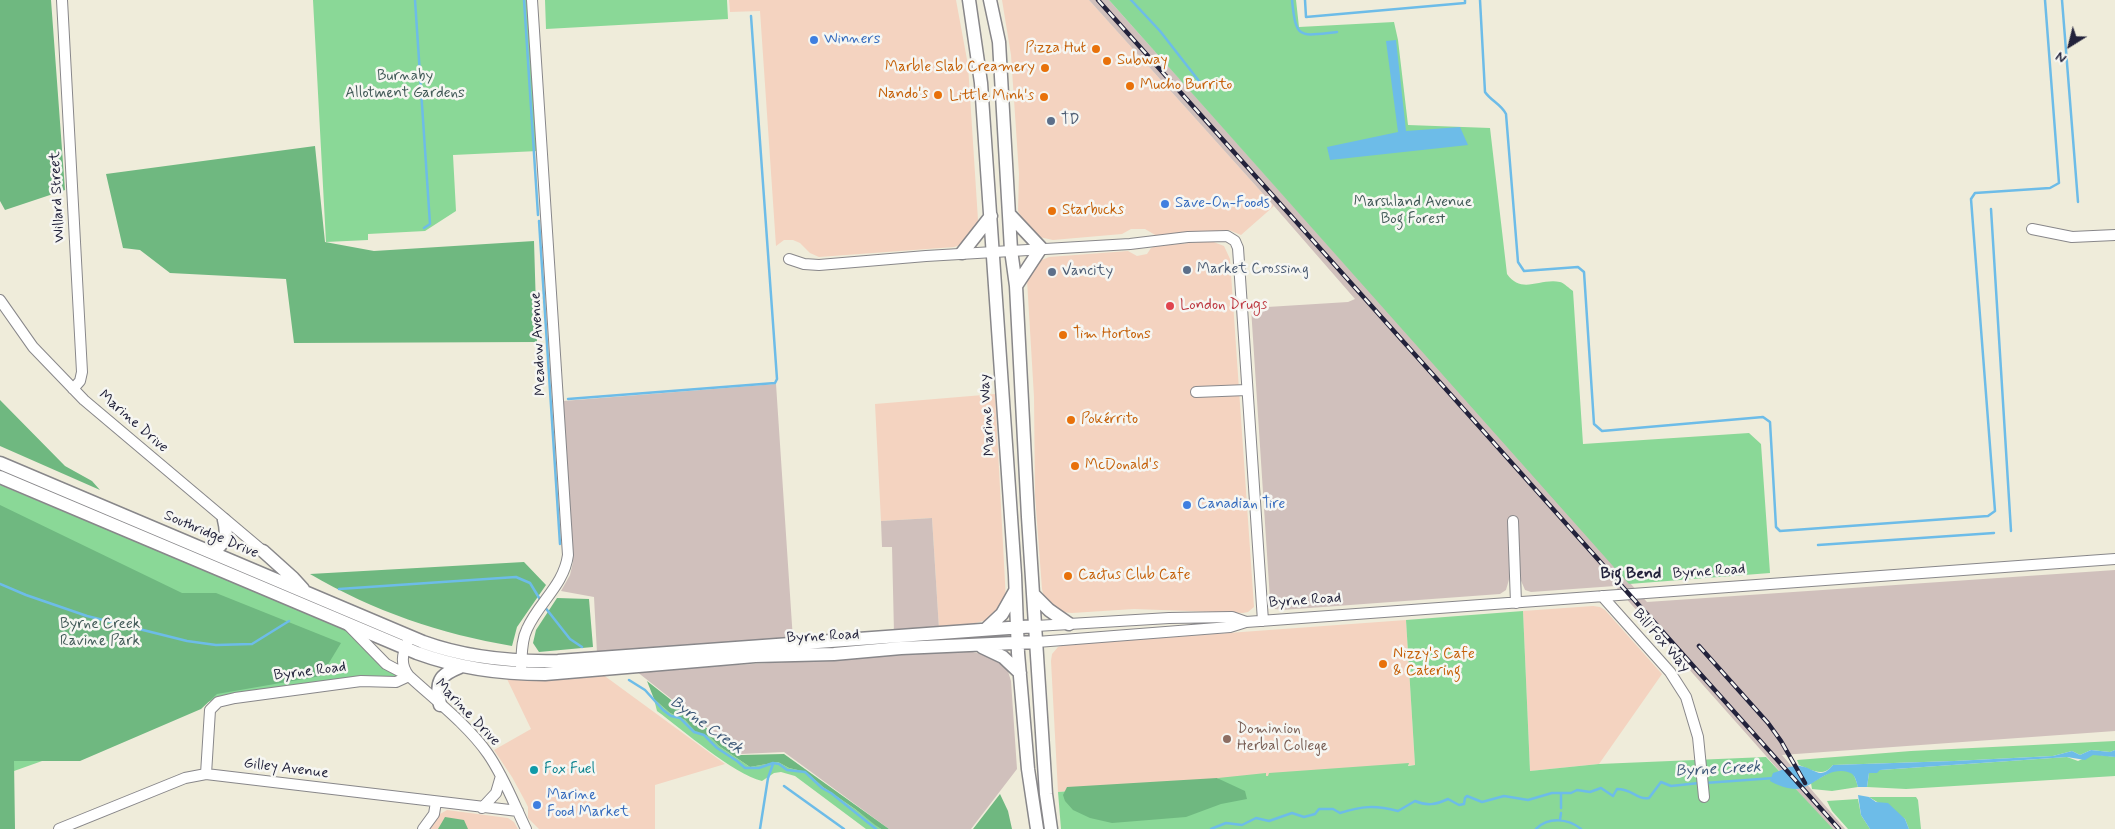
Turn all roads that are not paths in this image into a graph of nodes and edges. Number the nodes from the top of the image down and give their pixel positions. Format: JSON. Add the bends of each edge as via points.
{"nodes":[{"id":1,"x":62,"y":0,"type":"edge"},
{"id":2,"x":532,"y":0,"type":"edge"},
{"id":3,"x":969,"y":0,"type":"edge"},
{"id":4,"x":990,"y":0,"type":"edge"},
{"id":5,"x":1010,"y":215,"type":"junction"},
{"id":6,"x":991,"y":216,"type":"junction"},
{"id":7,"x":2032,"y":229,"type":"dead end"},
{"id":8,"x":2115,"y":235,"type":"edge"},
{"id":9,"x":1041,"y":248,"type":"junction"},
{"id":10,"x":1011,"y":250,"type":"junction"},
{"id":11,"x":993,"y":251,"type":"junction"},
{"id":12,"x":962,"y":253,"type":"junction"},
{"id":13,"x":789,"y":259,"type":"dead end"},
{"id":14,"x":1016,"y":286,"type":"junction"},
{"id":15,"x":0,"y":300,"type":"edge"},
{"id":16,"x":73,"y":390,"type":"junction"},
{"id":17,"x":1247,"y":390,"type":"junction"},
{"id":18,"x":1196,"y":392,"type":"dead end"},
{"id":19,"x":0,"y":463,"type":"edge"},
{"id":20,"x":0,"y":477,"type":"edge"},
{"id":21,"x":224,"y":520,"type":"junction"},
{"id":22,"x":1513,"y":521,"type":"dead end"},
{"id":23,"x":263,"y":551,"type":"joint"},
{"id":24,"x":212,"y":552,"type":"junction"},
{"id":25,"x":2115,"y":559,"type":"edge"},
{"id":26,"x":1016,"y":588,"type":"junction"},
{"id":27,"x":304,"y":591,"type":"junction"},
{"id":28,"x":1033,"y":594,"type":"junction"},
{"id":29,"x":1602,"y":596,"type":"junction"},
{"id":30,"x":1516,"y":603,"type":"junction"},
{"id":31,"x":1263,"y":621,"type":"junction"},
{"id":32,"x":1246,"y":622,"type":"junction"},
{"id":33,"x":346,"y":623,"type":"junction"},
{"id":34,"x":1069,"y":624,"type":"junction"},
{"id":35,"x":1036,"y":626,"type":"junction"},
{"id":36,"x":1017,"y":627,"type":"junction"},
{"id":37,"x":986,"y":629,"type":"junction"},
{"id":38,"x":408,"y":642,"type":"junction"},
{"id":39,"x":1037,"y":642,"type":"junction"},
{"id":40,"x":1018,"y":643,"type":"junction"},
{"id":41,"x":980,"y":646,"type":"junction"},
{"id":42,"x":460,"y":666,"type":"junction"},
{"id":43,"x":521,"y":668,"type":"junction"},
{"id":44,"x":1020,"y":674,"type":"junction"},
{"id":45,"x":409,"y":676,"type":"junction"},
{"id":46,"x":440,"y":705,"type":"junction"},
{"id":47,"x":206,"y":774,"type":"junction"},
{"id":48,"x":501,"y":776,"type":"junction"},
{"id":49,"x":1704,"y":797,"type":"dead end"},
{"id":50,"x":436,"y":802,"type":"junction"},
{"id":51,"x":482,"y":808,"type":"junction"},
{"id":52,"x":518,"y":811,"type":"junction"},
{"id":53,"x":63,"y":828,"type":"edge"},
{"id":54,"x":423,"y":829,"type":"edge"},
{"id":55,"x":526,"y":829,"type":"edge"},
{"id":56,"x":1037,"y":829,"type":"edge"},
{"id":57,"x":1051,"y":829,"type":"edge"}],
"edges":[{"from":1,"to":16,"type":"street","name":"Willard Street","via":[[82,372]]},
{"from":2,"to":43,"type":"street","name":"Meadow Avenue","via":[[568,554],[565,571],[526,632]]},
{"from":3,"to":6,"type":"main road","name":"Marine Way","via":[[981,83]]},
{"from":4,"to":5,"type":"main road","via":[[998,42]]},
{"from":5,"to":9,"type":"main road"},
{"from":5,"to":10,"type":"main road"},
{"from":6,"to":11,"type":"main road","name":"Marine Way"},
{"from":6,"to":12,"type":"main road"},
{"from":7,"to":8,"type":"street","via":[[2072,237]]},
{"from":9,"to":10,"type":"street"},
{"from":9,"to":14,"type":"main road"},
{"from":9,"to":17,"type":"street","via":[[1130,244],[1188,237],[1227,236],[1235,241]]},
{"from":10,"to":11,"type":"street"},
{"from":10,"to":14,"type":"main road"},
{"from":11,"to":12,"type":"street"},
{"from":11,"to":26,"type":"main road","name":"Marine Way"},
{"from":12,"to":13,"type":"street","via":[[819,265]]},
{"from":14,"to":28,"type":"main road"},
{"from":15,"to":16,"type":"street","name":"Marine Drive","via":[[33,347]]},
{"from":16,"to":21,"type":"street","name":"Marine Drive"},
{"from":17,"to":18,"type":"street"},
{"from":17,"to":31,"type":"street"},
{"from":19,"to":24,"type":"main road","name":"Southridge Drive"},
{"from":20,"to":33,"type":"main road","name":"Southridge Drive"},
{"from":21,"to":23,"type":"street","name":"Marine Drive"},
{"from":21,"to":24,"type":"main road","via":[[226,540]]},
{"from":22,"to":30,"type":"street"},
{"from":23,"to":27,"type":"main road"},
{"from":24,"to":27,"type":"main road","name":"Southridge Drive"},
{"from":25,"to":29,"type":"street","name":"Byrne Road"},
{"from":26,"to":36,"type":"main road","name":"Marine Way"},
{"from":26,"to":37,"type":"main road","via":[[1002,614]]},
{"from":27,"to":38,"type":"main road","name":"Southridge Drive"},
{"from":28,"to":34,"type":"main road"},
{"from":28,"to":35,"type":"main road"},
{"from":29,"to":30,"type":"street","name":"Byrne Road"},
{"from":29,"to":49,"type":"street","name":"Bill Fox Way","via":[[1678,682],[1686,697],[1695,724]]},
{"from":30,"to":31,"type":"street","name":"Byrne Road"},
{"from":31,"to":32,"type":"street","name":"Byrne Road"},
{"from":32,"to":34,"type":"street","name":"Byrne Road","via":[[1232,617]]},
{"from":32,"to":39,"type":"street","name":"Byrne Road","via":[[1230,627]]},
{"from":33,"to":38,"type":"main road","name":"Southridge Drive"},
{"from":33,"to":45,"type":"street","name":"Marine Drive","via":[[386,664]]},
{"from":34,"to":35,"type":"street","name":"Byrne Road"},
{"from":35,"to":36,"type":"main road","name":"Byrne Road"},
{"from":35,"to":39,"type":"main road"},
{"from":36,"to":37,"type":"main road","name":"Byrne Road"},
{"from":36,"to":40,"type":"main road","name":"Marine Way"},
{"from":37,"to":43,"type":"main road","name":"Byrne Road"},
{"from":38,"to":42,"type":"main road","name":"Byrne Road"},
{"from":38,"to":43,"type":"main road","name":"Byrne Road"},
{"from":38,"to":45,"type":"street","via":[[403,668]]},
{"from":39,"to":40,"type":"main road","name":"Byrne Road"},
{"from":39,"to":57,"type":"main road"},
{"from":40,"to":41,"type":"main road","name":"Byrne Road"},
{"from":40,"to":44,"type":"main road","name":"Marine Way"},
{"from":41,"to":43,"type":"main road","name":"Byrne Road","via":[[755,656],[545,674]]},
{"from":41,"to":44,"type":"main road","via":[[1003,657]]},
{"from":42,"to":43,"type":"main road","name":"Byrne Road"},
{"from":42,"to":46,"type":"main road","via":[[440,679]]},
{"from":44,"to":56,"type":"main road","name":"Marine Way"},
{"from":45,"to":46,"type":"street","name":"Marine Drive"},
{"from":45,"to":47,"type":"street","name":"Byrne Road","via":[[396,682],[361,681],[235,698],[215,704],[209,712]]},
{"from":46,"to":48,"type":"street","name":"Marine Drive","via":[[477,740]]},
{"from":47,"to":50,"type":"street","name":"Gilley Avenue"},
{"from":47,"to":53,"type":"street","name":"Gilley Avenue","via":[[185,778]]},
{"from":48,"to":51,"type":"street","via":[[496,793]]},
{"from":48,"to":52,"type":"street","name":"Marine Drive"},
{"from":50,"to":51,"type":"street","name":"Gilley Avenue"},
{"from":50,"to":54,"type":"street","via":[[434,814]]},
{"from":51,"to":52,"type":"street","name":"Gilley Avenue"},
{"from":52,"to":55,"type":"street","name":"Marine Drive"}]}
